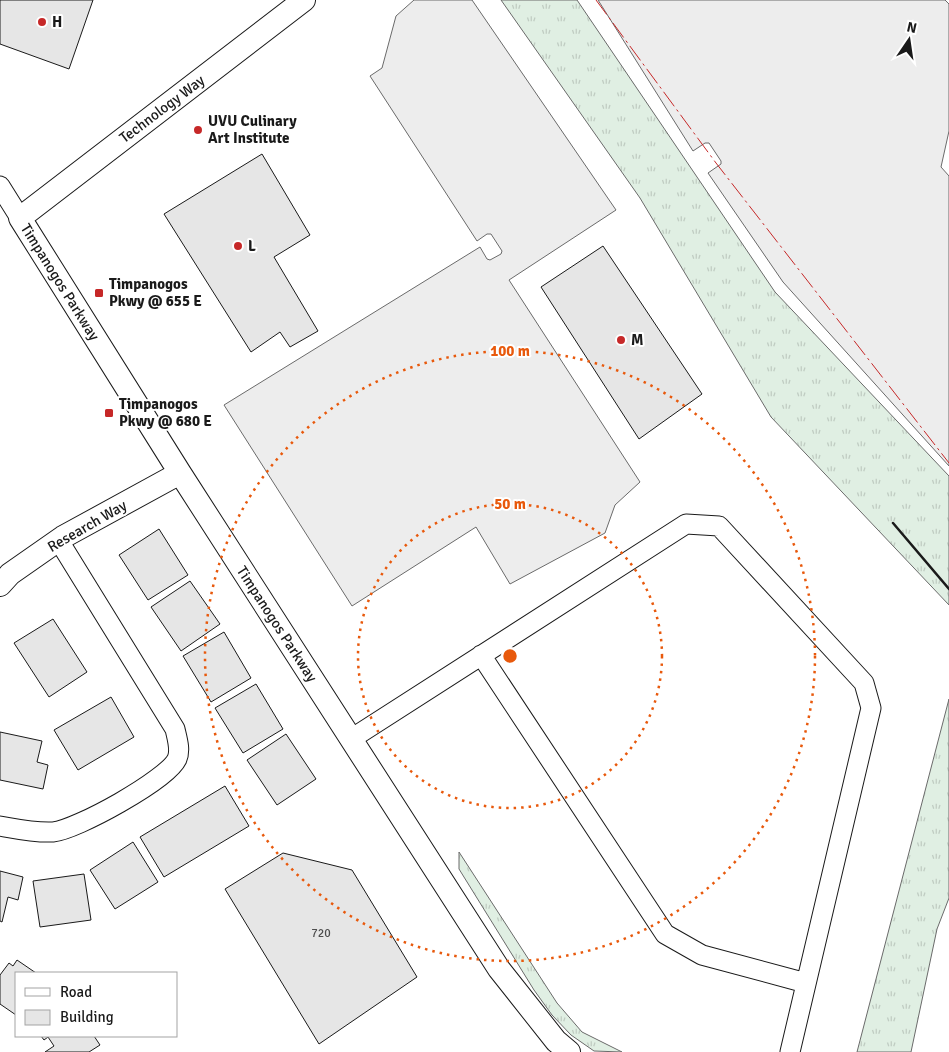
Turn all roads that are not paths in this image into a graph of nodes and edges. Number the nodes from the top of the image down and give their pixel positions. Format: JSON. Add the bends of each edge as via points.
{"nodes":[{"id":1,"x":304,"y":0,"type":"edge"},
{"id":2,"x":0,"y":186,"type":"edge"},
{"id":3,"x":20,"y":218,"type":"junction"},
{"id":4,"x":180,"y":473,"type":"junction"},
{"id":5,"x":59,"y":541,"type":"junction"},
{"id":6,"x":0,"y":585,"type":"edge"},
{"id":7,"x":481,"y":655,"type":"junction"},
{"id":8,"x":351,"y":739,"type":"junction"},
{"id":9,"x":0,"y":826,"type":"edge"},
{"id":10,"x":806,"y":983,"type":"junction"},
{"id":11,"x":569,"y":1052,"type":"edge"},
{"id":12,"x":790,"y":1052,"type":"edge"}],
"edges":[{"from":1,"to":3,"type":"street","name":"Technology Way"},
{"from":2,"to":3,"type":"street","name":"Timpanogos Parkway"},
{"from":3,"to":4,"type":"street","name":"Timpanogos Parkway"},
{"from":4,"to":5,"type":"street","name":"Research Way"},
{"from":4,"to":8,"type":"street","name":"Timpanogos Parkway"},
{"from":5,"to":6,"type":"street","name":"Research Way","via":[[10,574]]},
{"from":5,"to":9,"type":"street","via":[[175,729],[179,751],[177,759],[161,776],[99,815],[80,823],[54,832]]},
{"from":7,"to":8,"type":"street"},
{"from":7,"to":10,"type":"street","via":[[665,934],[702,955]]},
{"from":7,"to":10,"type":"street","via":[[686,524],[719,526],[864,683],[871,708]]},
{"from":8,"to":11,"type":"street","name":"Timpanogos Parkway","via":[[499,969],[556,1041]]},
{"from":10,"to":12,"type":"street"}]}
